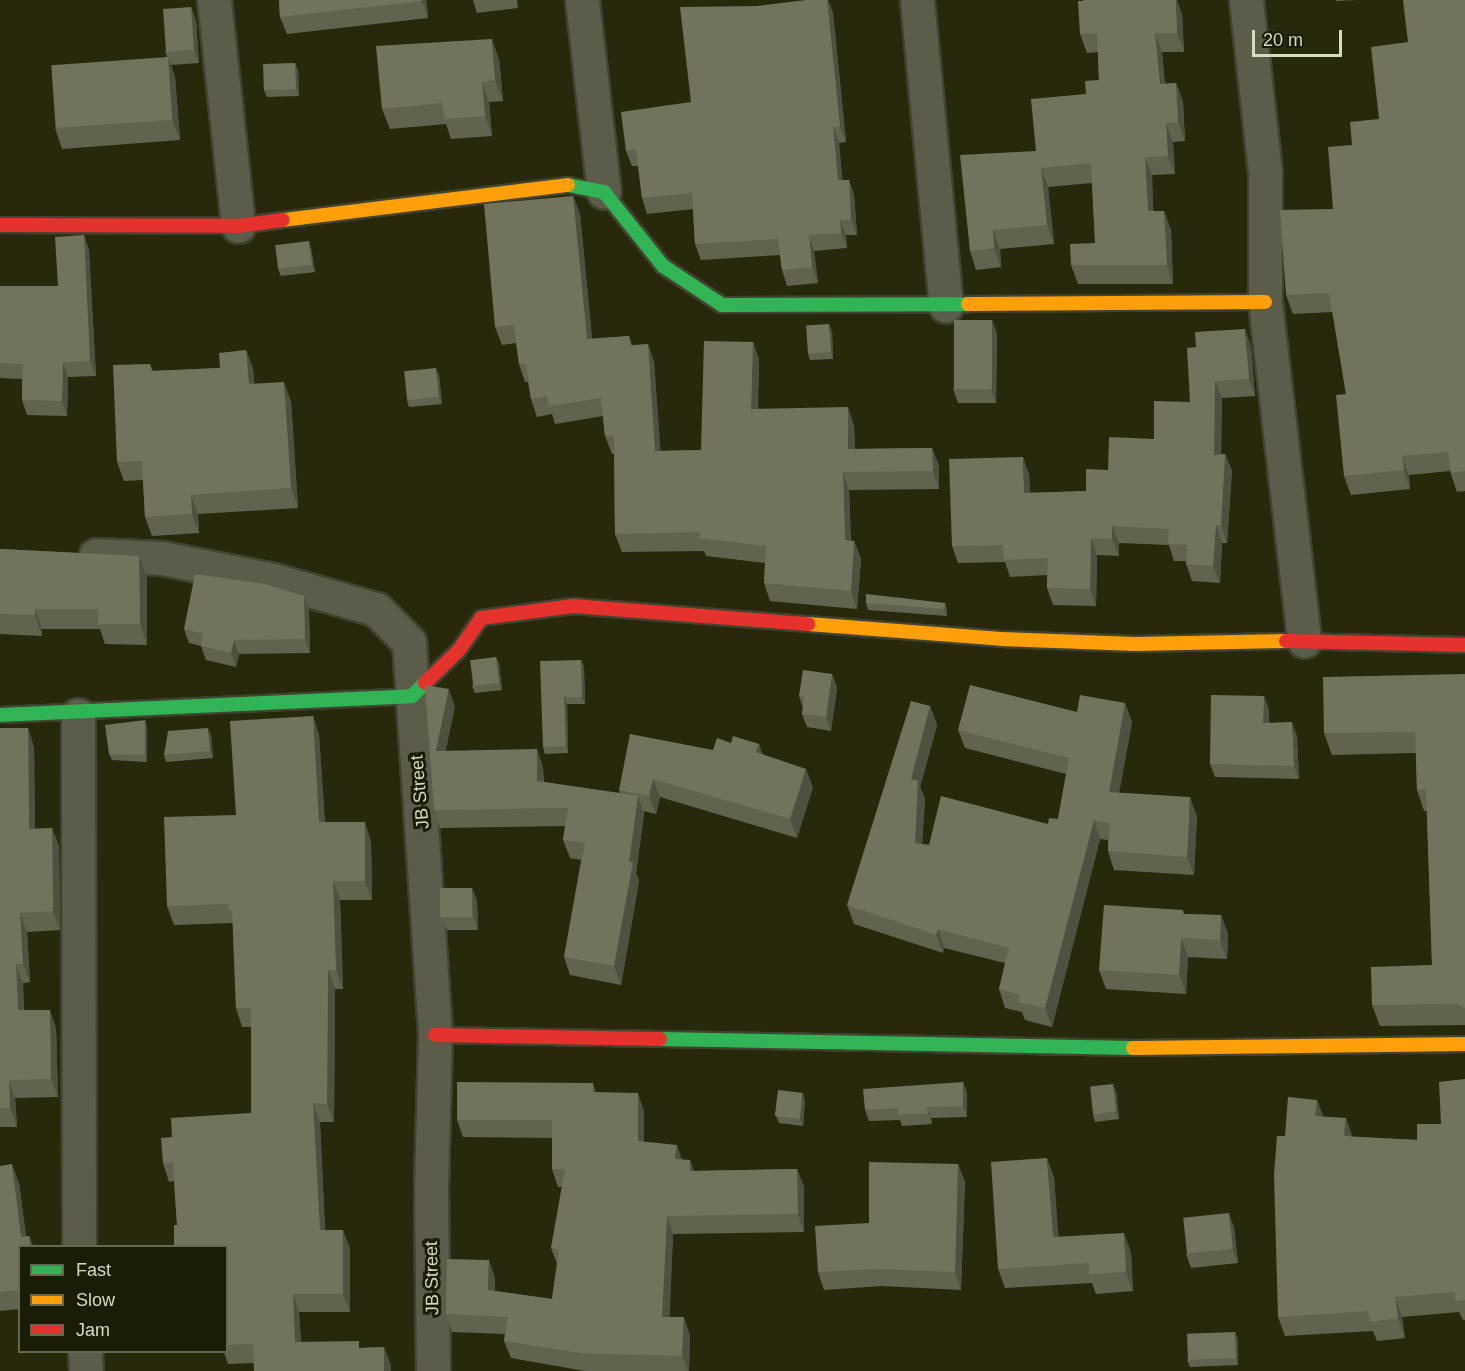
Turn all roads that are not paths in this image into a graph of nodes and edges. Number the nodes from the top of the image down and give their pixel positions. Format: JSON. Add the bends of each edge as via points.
{"nodes":[{"id":1,"x":214,"y":0,"type":"edge"},
{"id":2,"x":582,"y":0,"type":"edge"},
{"id":3,"x":917,"y":0,"type":"edge"},
{"id":4,"x":1246,"y":0,"type":"edge"},
{"id":5,"x":604,"y":192,"type":"junction"},
{"id":6,"x":0,"y":225,"type":"edge"},
{"id":7,"x":238,"y":226,"type":"junction"},
{"id":8,"x":1265,"y":303,"type":"junction"},
{"id":9,"x":946,"y":306,"type":"junction"},
{"id":10,"x":69,"y":554,"type":"edge"},
{"id":11,"x":1304,"y":641,"type":"junction"},
{"id":12,"x":1465,"y":645,"type":"edge"},
{"id":13,"x":412,"y":696,"type":"junction"},
{"id":14,"x":78,"y":715,"type":"junction"},
{"id":15,"x":0,"y":716,"type":"edge"},
{"id":16,"x":435,"y":1035,"type":"junction"},
{"id":17,"x":1465,"y":1044,"type":"edge"},
{"id":18,"x":79,"y":1245,"type":"edge"},
{"id":19,"x":85,"y":1353,"type":"edge"},
{"id":20,"x":86,"y":1371,"type":"edge"},
{"id":21,"x":433,"y":1371,"type":"edge"}],
"edges":[{"from":1,"to":7,"type":"street"},
{"from":2,"to":5,"type":"street"},
{"from":3,"to":9,"type":"street"},
{"from":4,"to":8,"type":"street","via":[[1265,172]]},
{"from":5,"to":7,"type":"street","via":[[567,185]]},
{"from":5,"to":9,"type":"street","via":[[663,266],[722,305]]},
{"from":6,"to":7,"type":"street"},
{"from":8,"to":9,"type":"street"},
{"from":8,"to":11,"type":"street"},
{"from":10,"to":13,"type":"street","name":"JB Street","via":[[162,558],[274,580],[376,609],[409,642]]},
{"from":11,"to":12,"type":"street"},
{"from":11,"to":13,"type":"street","via":[[1135,644],[1001,639],[573,606],[481,618],[459,650]]},
{"from":13,"to":14,"type":"street"},
{"from":13,"to":16,"type":"street","name":"JB Street"},
{"from":14,"to":15,"type":"street"},
{"from":14,"to":18,"type":"street"},
{"from":16,"to":17,"type":"street","via":[[1116,1048]]},
{"from":16,"to":21,"type":"street","name":"JB Street","via":[[431,1188]]},
{"from":19,"to":20,"type":"street"}]}
